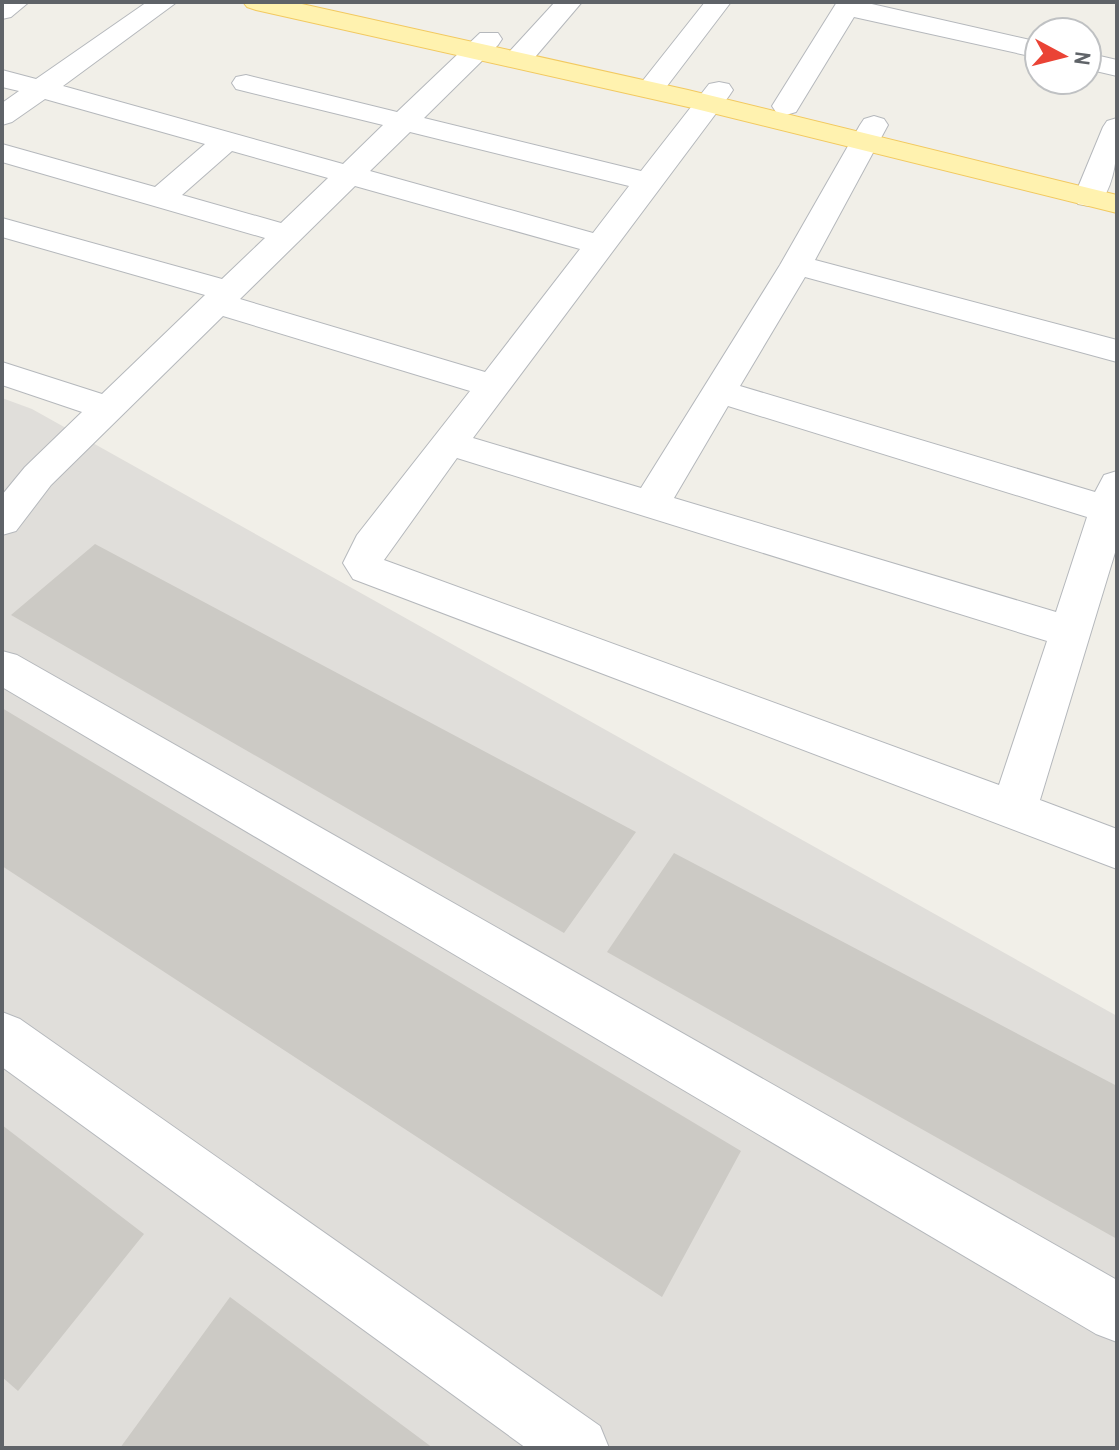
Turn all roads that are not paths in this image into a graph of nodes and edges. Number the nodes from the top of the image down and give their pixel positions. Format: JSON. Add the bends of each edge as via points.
{"nodes":[{"id":1,"x":16,"y":2,"type":"edge"},
{"id":2,"x":164,"y":2,"type":"edge"},
{"id":3,"x":256,"y":2,"type":"edge"},
{"id":4,"x":316,"y":2,"type":"edge"},
{"id":5,"x":569,"y":2,"type":"edge"},
{"id":6,"x":718,"y":2,"type":"edge"},
{"id":7,"x":848,"y":5,"type":"edge"},
{"id":8,"x":2,"y":11,"type":"edge"},
{"id":9,"x":483,"y":43,"type":"junction"},
{"id":10,"x":1023,"y":43,"type":"edge"},
{"id":11,"x":524,"y":52,"type":"junction"},
{"id":12,"x":2,"y":78,"type":"edge"},
{"id":13,"x":246,"y":83,"type":"dead end"},
{"id":14,"x":656,"y":83,"type":"junction"},
{"id":15,"x":40,"y":89,"type":"junction"},
{"id":16,"x":715,"y":96,"type":"junction"},
{"id":17,"x":786,"y":106,"type":"junction"},
{"id":18,"x":2,"y":116,"type":"edge"},
{"id":19,"x":403,"y":121,"type":"junction"},
{"id":20,"x":1117,"y":127,"type":"edge"},
{"id":21,"x":870,"y":132,"type":"junction"},
{"id":22,"x":225,"y":142,"type":"junction"},
{"id":23,"x":2,"y":153,"type":"edge"},
{"id":24,"x":346,"y":176,"type":"junction"},
{"id":25,"x":649,"y":182,"type":"junction"},
{"id":26,"x":1105,"y":192,"type":"edge"},
{"id":27,"x":160,"y":198,"type":"junction"},
{"id":28,"x":2,"y":227,"type":"edge"},
{"id":29,"x":286,"y":234,"type":"junction"},
{"id":30,"x":601,"y":245,"type":"junction"},
{"id":31,"x":796,"y":265,"type":"junction"},
{"id":32,"x":222,"y":297,"type":"junction"},
{"id":33,"x":1117,"y":351,"type":"edge"},
{"id":34,"x":2,"y":373,"type":"edge"},
{"id":35,"x":493,"y":386,"type":"junction"},
{"id":36,"x":718,"y":391,"type":"junction"},
{"id":37,"x":108,"y":408,"type":"junction"},
{"id":38,"x":449,"y":443,"type":"junction"},
{"id":39,"x":1113,"y":497,"type":"edge"},
{"id":40,"x":651,"y":504,"type":"junction"},
{"id":41,"x":2,"y":521,"type":"edge"},
{"id":42,"x":1070,"y":632,"type":"junction"},
{"id":43,"x":2,"y":667,"type":"edge"},
{"id":44,"x":1014,"y":810,"type":"junction"},
{"id":45,"x":1117,"y":849,"type":"edge"},
{"id":46,"x":2,"y":1036,"type":"edge"},
{"id":47,"x":1117,"y":1313,"type":"edge"},
{"id":48,"x":578,"y":1448,"type":"edge"}],
"edges":[{"from":1,"to":8,"type":"street"},
{"from":2,"to":15,"type":"street"},
{"from":3,"to":9,"type":"main road"},
{"from":4,"to":9,"type":"main road"},
{"from":5,"to":11,"type":"street"},
{"from":6,"to":14,"type":"street"},
{"from":7,"to":10,"type":"street","via":[[986,26]]},
{"from":7,"to":17,"type":"street"},
{"from":9,"to":11,"type":"main road"},
{"from":9,"to":19,"type":"street"},
{"from":11,"to":14,"type":"main road"},
{"from":12,"to":15,"type":"street"},
{"from":13,"to":19,"type":"street"},
{"from":14,"to":16,"type":"main road"},
{"from":15,"to":18,"type":"street"},
{"from":15,"to":22,"type":"street"},
{"from":16,"to":17,"type":"main road"},
{"from":16,"to":21,"type":"main road"},
{"from":16,"to":25,"type":"street"},
{"from":17,"to":21,"type":"main road"},
{"from":19,"to":24,"type":"street"},
{"from":19,"to":25,"type":"street"},
{"from":20,"to":26,"type":"street"},
{"from":21,"to":26,"type":"main road"},
{"from":21,"to":31,"type":"street"},
{"from":22,"to":24,"type":"street"},
{"from":22,"to":27,"type":"street"},
{"from":23,"to":27,"type":"street"},
{"from":24,"to":29,"type":"street"},
{"from":24,"to":30,"type":"street"},
{"from":25,"to":30,"type":"street"},
{"from":27,"to":29,"type":"street"},
{"from":28,"to":32,"type":"street"},
{"from":29,"to":32,"type":"street"},
{"from":30,"to":35,"type":"street"},
{"from":31,"to":33,"type":"street"},
{"from":31,"to":36,"type":"street"},
{"from":32,"to":35,"type":"street"},
{"from":32,"to":37,"type":"street"},
{"from":34,"to":37,"type":"street"},
{"from":35,"to":38,"type":"street"},
{"from":36,"to":39,"type":"street"},
{"from":36,"to":40,"type":"street"},
{"from":37,"to":41,"type":"street","via":[[38,476]]},
{"from":38,"to":40,"type":"street"},
{"from":38,"to":44,"type":"street","via":[[371,545],[363,563],[367,569]]},
{"from":39,"to":42,"type":"street"},
{"from":40,"to":42,"type":"street"},
{"from":42,"to":44,"type":"street"},
{"from":43,"to":47,"type":"street"},
{"from":44,"to":45,"type":"street"},
{"from":46,"to":48,"type":"street"}]}
